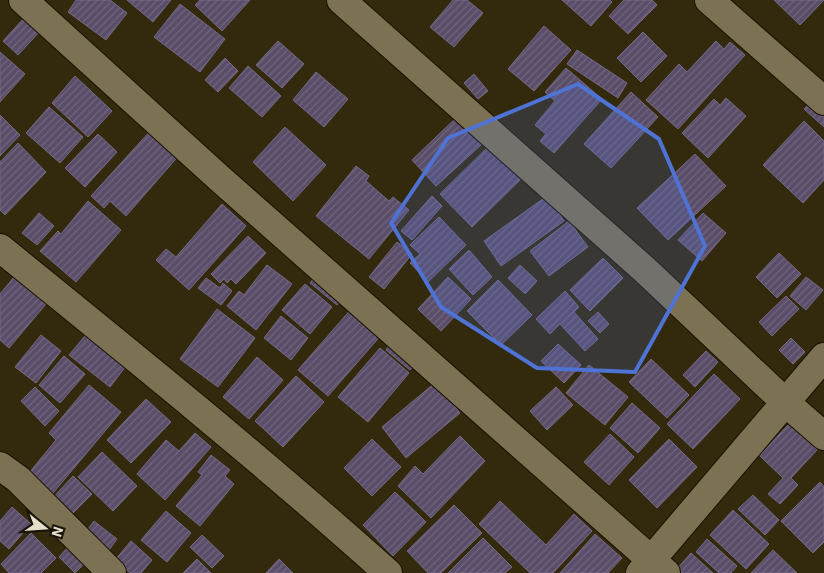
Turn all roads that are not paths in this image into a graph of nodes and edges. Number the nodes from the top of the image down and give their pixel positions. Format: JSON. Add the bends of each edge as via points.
{"nodes":[{"id":1,"x":23,"y":0,"type":"edge"},
{"id":2,"x":341,"y":0,"type":"edge"},
{"id":3,"x":709,"y":0,"type":"edge"},
{"id":4,"x":824,"y":101,"type":"edge"},
{"id":5,"x":0,"y":248,"type":"edge"},
{"id":6,"x":824,"y":357,"type":"edge"},
{"id":7,"x":785,"y":402,"type":"junction"},
{"id":8,"x":824,"y":436,"type":"edge"},
{"id":9,"x":0,"y":466,"type":"edge"},
{"id":10,"x":653,"y":569,"type":"edge"},
{"id":11,"x":112,"y":573,"type":"edge"},
{"id":12,"x":388,"y":573,"type":"edge"}],
"edges":[{"from":1,"to":10,"type":"street"},
{"from":2,"to":7,"type":"street","via":[[645,270]]},
{"from":3,"to":4,"type":"street"},
{"from":5,"to":12,"type":"street"},
{"from":6,"to":7,"type":"street"},
{"from":7,"to":8,"type":"street"},
{"from":7,"to":10,"type":"street"},
{"from":9,"to":11,"type":"street","via":[[18,479]]}]}
